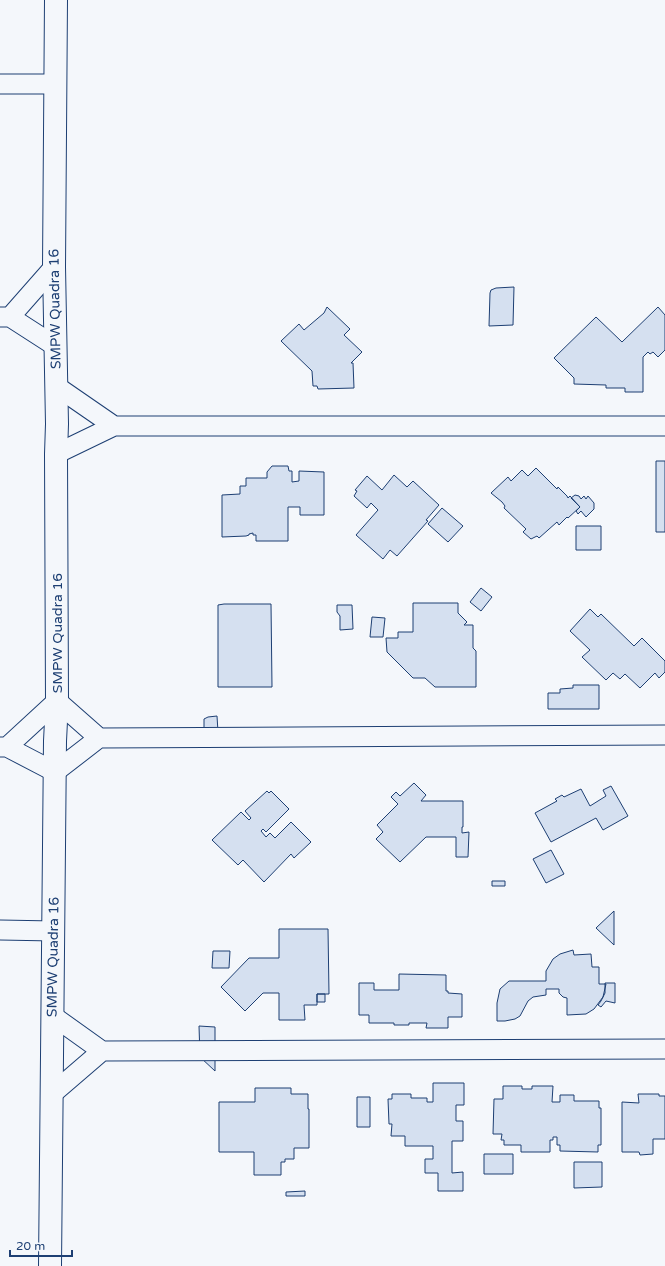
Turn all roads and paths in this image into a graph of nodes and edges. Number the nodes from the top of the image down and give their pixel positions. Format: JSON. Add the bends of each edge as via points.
{"nodes":[{"id":1,"x":56,"y":0,"type":"edge"},
{"id":2,"x":0,"y":84,"type":"edge"},
{"id":3,"x":56,"y":84,"type":"junction"},
{"id":4,"x":54,"y":267,"type":"junction"},
{"id":5,"x":5,"y":317,"type":"edge"},
{"id":6,"x":56,"y":346,"type":"junction"},
{"id":7,"x":56,"y":386,"type":"junction"},
{"id":8,"x":114,"y":426,"type":"junction"},
{"id":9,"x":665,"y":426,"type":"edge"},
{"id":10,"x":56,"y":454,"type":"junction"},
{"id":11,"x":57,"y":701,"type":"junction"},
{"id":12,"x":665,"y":735,"type":"edge"},
{"id":13,"x":99,"y":738,"type":"junction"},
{"id":14,"x":4,"y":747,"type":"edge"},
{"id":15,"x":55,"y":772,"type":"junction"},
{"id":16,"x":0,"y":930,"type":"edge"},
{"id":17,"x":54,"y":930,"type":"junction"},
{"id":18,"x":53,"y":1016,"type":"junction"},
{"id":19,"x":665,"y":1049,"type":"edge"},
{"id":20,"x":102,"y":1051,"type":"junction"},
{"id":21,"x":52,"y":1094,"type":"junction"},
{"id":22,"x":50,"y":1266,"type":"edge"}],
"edges":[{"from":1,"to":3,"type":"street","name":"SMPW Quadra 16"},
{"from":2,"to":3,"type":"street"},
{"from":3,"to":4,"type":"street","name":"SMPW Quadra 16"},
{"from":4,"to":5,"type":"street"},
{"from":4,"to":6,"type":"street","name":"SMPW Quadra 16"},
{"from":5,"to":6,"type":"street"},
{"from":6,"to":7,"type":"street","name":"SMPW Quadra 16"},
{"from":7,"to":8,"type":"street"},
{"from":7,"to":10,"type":"street","name":"SMPW Quadra 16"},
{"from":8,"to":9,"type":"street"},
{"from":8,"to":10,"type":"street"},
{"from":10,"to":11,"type":"street","name":"SMPW Quadra 16"},
{"from":11,"to":13,"type":"street"},
{"from":11,"to":14,"type":"street"},
{"from":11,"to":15,"type":"street","name":"SMPW Quadra 16"},
{"from":12,"to":13,"type":"street"},
{"from":13,"to":15,"type":"street"},
{"from":14,"to":15,"type":"street"},
{"from":15,"to":17,"type":"street","name":"SMPW Quadra 16"},
{"from":16,"to":17,"type":"street"},
{"from":17,"to":18,"type":"street","name":"SMPW Quadra 16"},
{"from":18,"to":20,"type":"street"},
{"from":18,"to":21,"type":"street","name":"SMPW Quadra 16"},
{"from":19,"to":20,"type":"street"},
{"from":20,"to":21,"type":"street"},
{"from":21,"to":22,"type":"street","name":"SMPW Quadra 16"}]}
